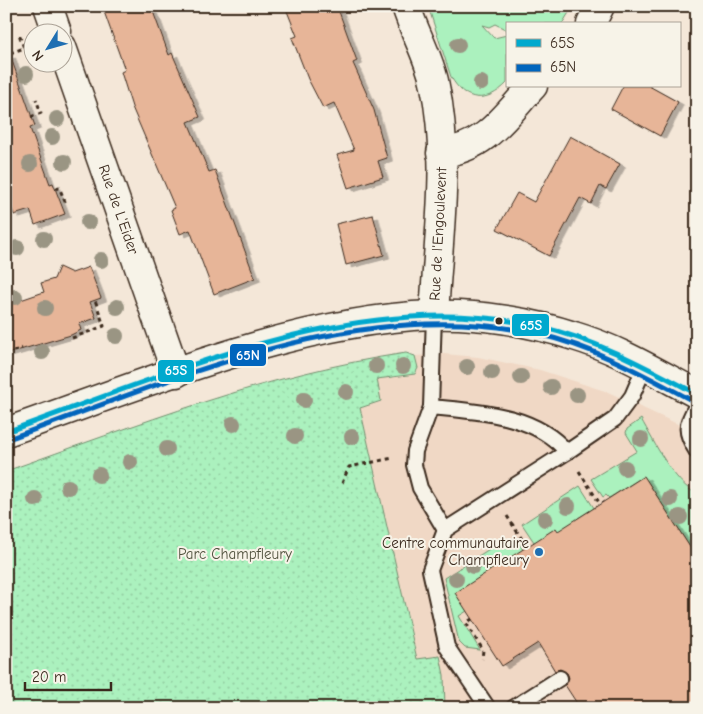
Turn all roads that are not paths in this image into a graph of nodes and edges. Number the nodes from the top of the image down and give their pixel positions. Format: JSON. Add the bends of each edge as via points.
{"nodes":[{"id":1,"x":48,"y":6,"type":"edge"},
{"id":2,"x":406,"y":6,"type":"edge"},
{"id":3,"x":600,"y":6,"type":"edge"},
{"id":4,"x":54,"y":22,"type":"edge"},
{"id":5,"x":592,"y":22,"type":"edge"},
{"id":6,"x":71,"y":72,"type":"edge"},
{"id":7,"x":531,"y":88,"type":"edge"},
{"id":8,"x":441,"y":153,"type":"junction"},
{"id":9,"x":434,"y":314,"type":"junction"},
{"id":10,"x":645,"y":366,"type":"junction"},
{"id":11,"x":176,"y":373,"type":"junction"},
{"id":12,"x":697,"y":394,"type":"edge"},
{"id":13,"x":697,"y":404,"type":"edge"},
{"id":14,"x":431,"y":407,"type":"junction"},
{"id":15,"x":6,"y":432,"type":"edge"},
{"id":16,"x":567,"y":452,"type":"junction"},
{"id":17,"x":697,"y":452,"type":"edge"},
{"id":18,"x":445,"y":530,"type":"junction"},
{"id":19,"x":560,"y":678,"type":"dead end"},
{"id":20,"x":488,"y":708,"type":"edge"},
{"id":21,"x":514,"y":708,"type":"edge"}],
"edges":[{"from":1,"to":4,"type":"street"},
{"from":2,"to":8,"type":"street","name":"Rue de l'Engoulevent","via":[[434,82]]},
{"from":3,"to":5,"type":"street"},
{"from":6,"to":11,"type":"street","name":"Rue de L'Eider"},
{"from":7,"to":8,"type":"street","name":"Rue de l'Engoulevent","via":[[476,144]]},
{"from":8,"to":9,"type":"street","name":"Rue de l'Engoulevent","via":[[441,221]]},
{"from":9,"to":10,"type":"street","via":[[551,329],[607,348]]},
{"from":9,"to":11,"type":"street","via":[[328,329],[243,351]]},
{"from":9,"to":14,"type":"lane"},
{"from":10,"to":12,"type":"street"},
{"from":10,"to":16,"type":"lane","via":[[632,396],[615,419]]},
{"from":11,"to":15,"type":"street"},
{"from":13,"to":17,"type":"lane","via":[[687,428]]},
{"from":14,"to":16,"type":"lane","via":[[509,418],[549,434]]},
{"from":14,"to":18,"type":"lane","via":[[415,451],[414,465],[420,488]]},
{"from":16,"to":18,"type":"lane"},
{"from":18,"to":20,"type":"lane","via":[[430,570],[447,647]]},
{"from":19,"to":21,"type":"lane"}]}
